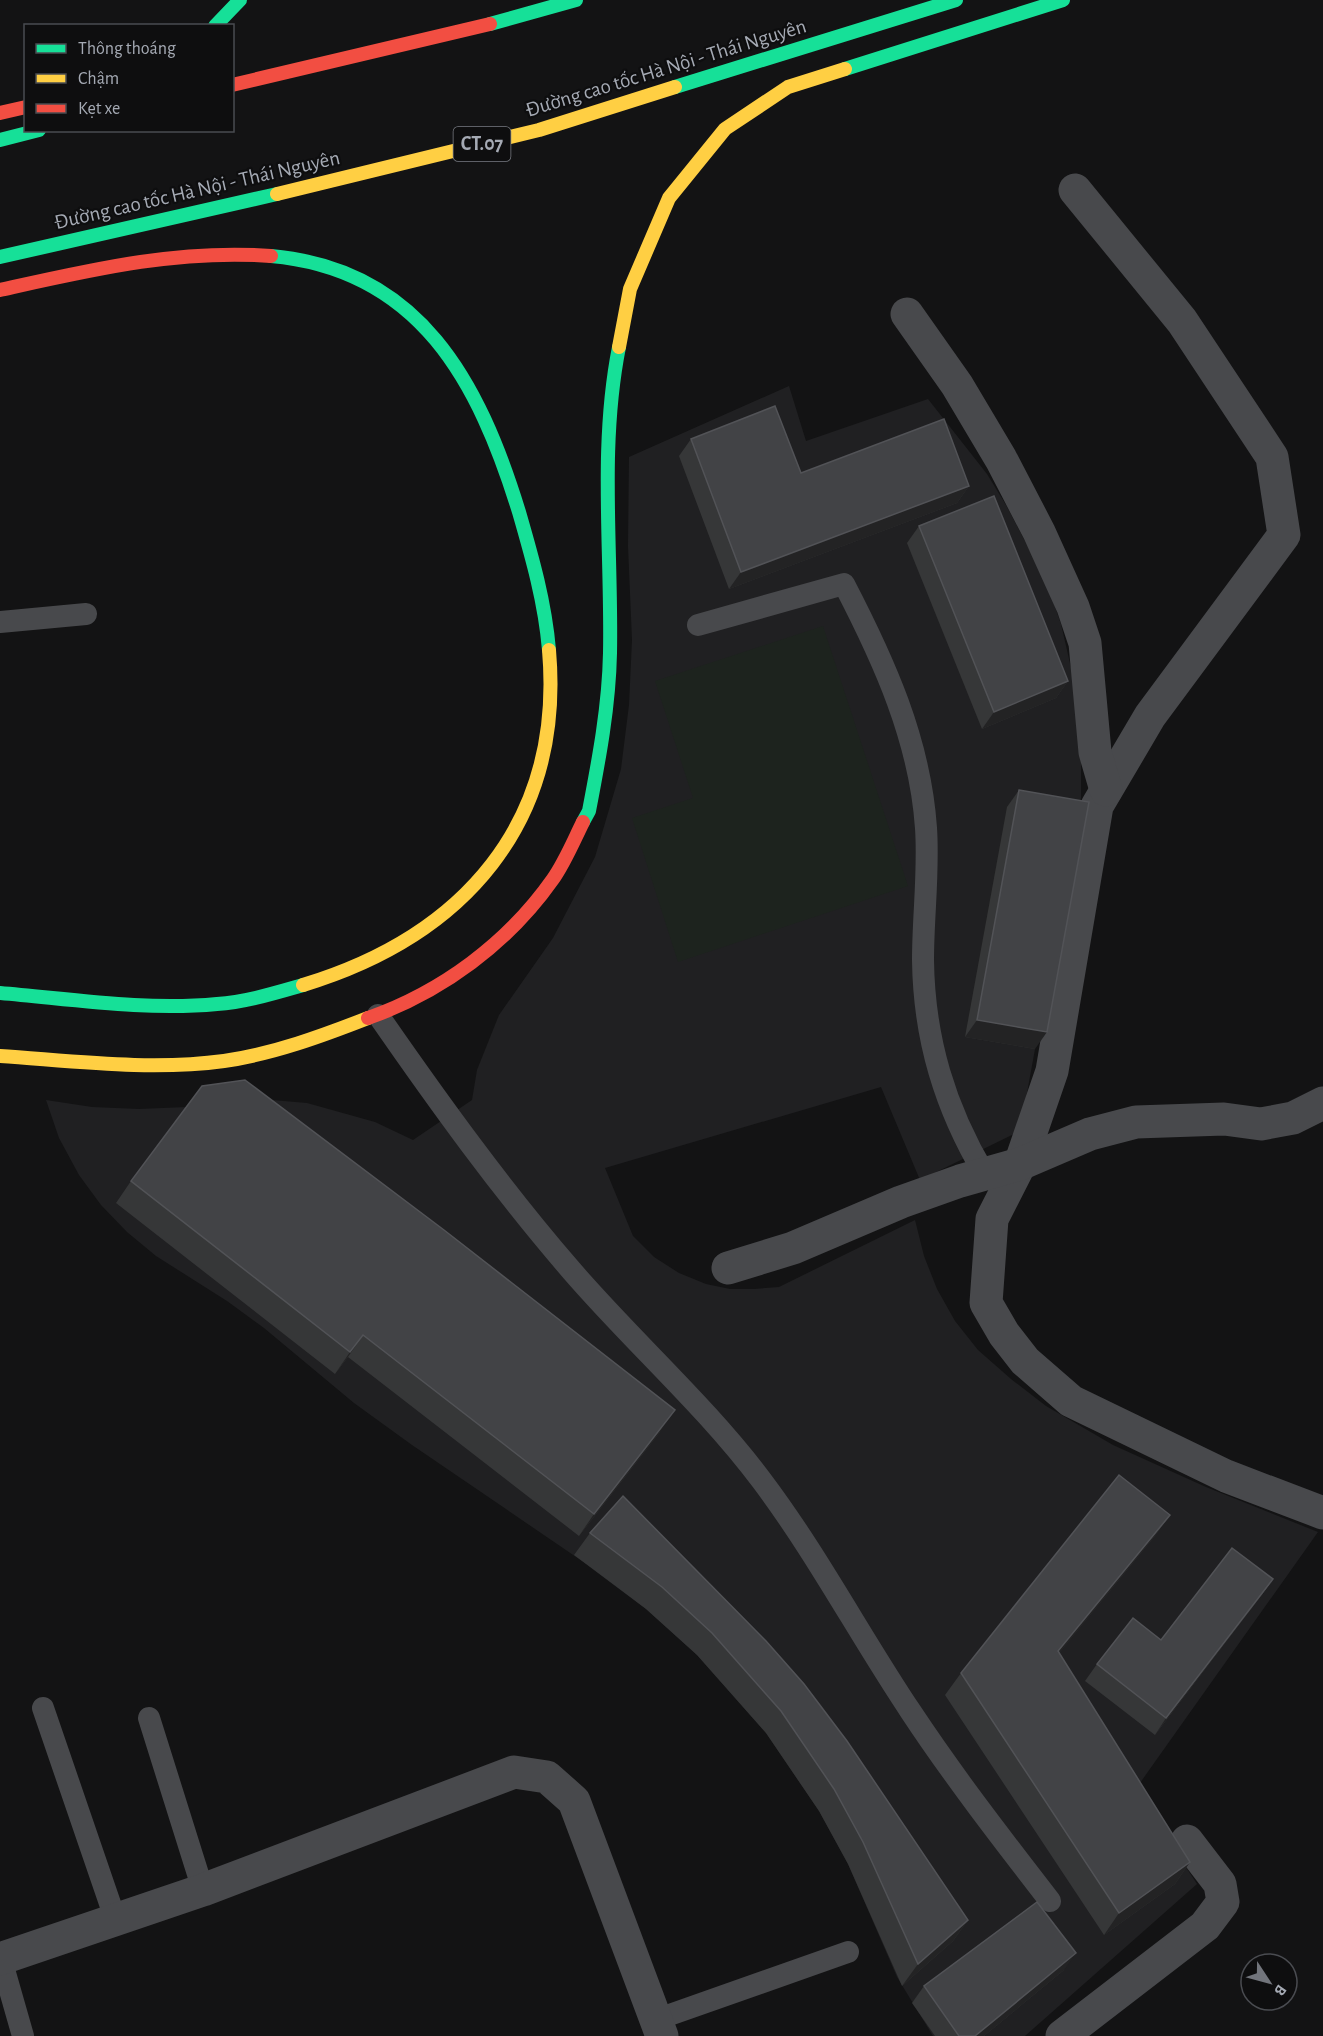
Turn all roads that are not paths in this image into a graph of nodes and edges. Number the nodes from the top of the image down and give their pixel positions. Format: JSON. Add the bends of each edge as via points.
{"nodes":[{"id":1,"x":240,"y":0,"type":"edge"},
{"id":2,"x":576,"y":0,"type":"edge"},
{"id":3,"x":956,"y":0,"type":"edge"},
{"id":4,"x":1064,"y":0,"type":"edge"},
{"id":5,"x":217,"y":24,"type":"edge"},
{"id":6,"x":234,"y":85,"type":"edge"},
{"id":7,"x":24,"y":107,"type":"edge"},
{"id":8,"x":0,"y":113,"type":"edge"},
{"id":9,"x":31,"y":132,"type":"edge"},
{"id":10,"x":0,"y":140,"type":"edge"},
{"id":11,"x":1075,"y":190,"type":"dead end"},
{"id":12,"x":0,"y":257,"type":"edge"},
{"id":13,"x":0,"y":290,"type":"edge"},
{"id":14,"x":907,"y":314,"type":"dead end"},
{"id":15,"x":86,"y":614,"type":"dead end"},
{"id":16,"x":0,"y":622,"type":"edge"},
{"id":17,"x":698,"y":625,"type":"dead end"},
{"id":18,"x":1106,"y":790,"type":"junction"},
{"id":19,"x":0,"y":993,"type":"edge"},
{"id":20,"x":378,"y":1015,"type":"junction"},
{"id":21,"x":0,"y":1056,"type":"edge"},
{"id":22,"x":1323,"y":1104,"type":"edge"},
{"id":23,"x":1020,"y":1164,"type":"junction"},
{"id":24,"x":985,"y":1175,"type":"junction"},
{"id":25,"x":728,"y":1268,"type":"dead end"},
{"id":26,"x":1323,"y":1514,"type":"edge"},
{"id":27,"x":43,"y":1708,"type":"dead end"},
{"id":28,"x":149,"y":1718,"type":"dead end"},
{"id":29,"x":1187,"y":1841,"type":"dead end"},
{"id":30,"x":203,"y":1890,"type":"junction"},
{"id":31,"x":1050,"y":1901,"type":"dead end"},
{"id":32,"x":116,"y":1921,"type":"junction"},
{"id":33,"x":848,"y":1952,"type":"dead end"},
{"id":34,"x":1,"y":1959,"type":"edge"},
{"id":35,"x":660,"y":2027,"type":"edge"},
{"id":36,"x":23,"y":2036,"type":"edge"},
{"id":37,"x":1062,"y":2036,"type":"edge"}],
"edges":[{"from":1,"to":5,"type":"highway"},
{"from":2,"to":6,"type":"highway","via":[[521,17]]},
{"from":3,"to":12,"type":"highway","name":"Đường cao tốc Hà Nội - Thái Nguyên","number":"CT.07","via":[[539,130],[189,216]]},
{"from":4,"to":20,"type":"highway","via":[[788,87],[724,129],[669,198],[630,289],[613,377],[608,466],[610,654],[604,733],[589,811],[554,878],[513,927],[456,976]]},
{"from":7,"to":8,"type":"highway"},
{"from":9,"to":10,"type":"highway"},
{"from":11,"to":18,"type":"street","via":[[1182,321],[1272,457],[1284,535],[1150,716]]},
{"from":13,"to":19,"type":"highway","via":[[164,255],[234,253],[292,258],[352,274],[395,298],[437,339],[468,387],[505,466],[534,562],[550,657],[547,723],[536,789],[507,846],[486,872],[471,890],[422,928],[363,961],[291,989],[224,1004],[138,1006]]},
{"from":14,"to":18,"type":"street","via":[[957,385],[1001,459],[1040,532],[1073,608],[1085,643],[1095,752]]},
{"from":15,"to":16,"type":"lane"},
{"from":17,"to":24,"type":"lane","via":[[844,584],[858,610],[906,722],[919,774],[926,827],[924,994],[936,1066],[948,1104]]},
{"from":18,"to":23,"type":"street","via":[[1097,806],[1052,1071]]},
{"from":20,"to":21,"type":"highway","via":[[304,1042],[224,1061],[125,1065]]},
{"from":20,"to":31,"type":"lane","via":[[503,1188],[640,1347],[712,1419],[762,1481],[911,1712]]},
{"from":22,"to":23,"type":"street","via":[[1293,1118],[1261,1124],[1224,1119],[1136,1122],[1090,1134]]},
{"from":23,"to":24,"type":"street"},
{"from":23,"to":26,"type":"street","via":[[992,1219],[986,1303],[1024,1361],[1062,1395],[1097,1415],[1226,1476]]},
{"from":24,"to":25,"type":"street","via":[[901,1202],[793,1248]]},
{"from":27,"to":32,"type":"lane"},
{"from":28,"to":30,"type":"lane"},
{"from":29,"to":37,"type":"street","via":[[1220,1884],[1223,1902],[1205,1926]]},
{"from":30,"to":32,"type":"street"},
{"from":30,"to":35,"type":"street","via":[[514,1772],[547,1777],[574,1801]]},
{"from":32,"to":34,"type":"street"},
{"from":33,"to":35,"type":"lane"},
{"from":34,"to":36,"type":"lane"}]}
